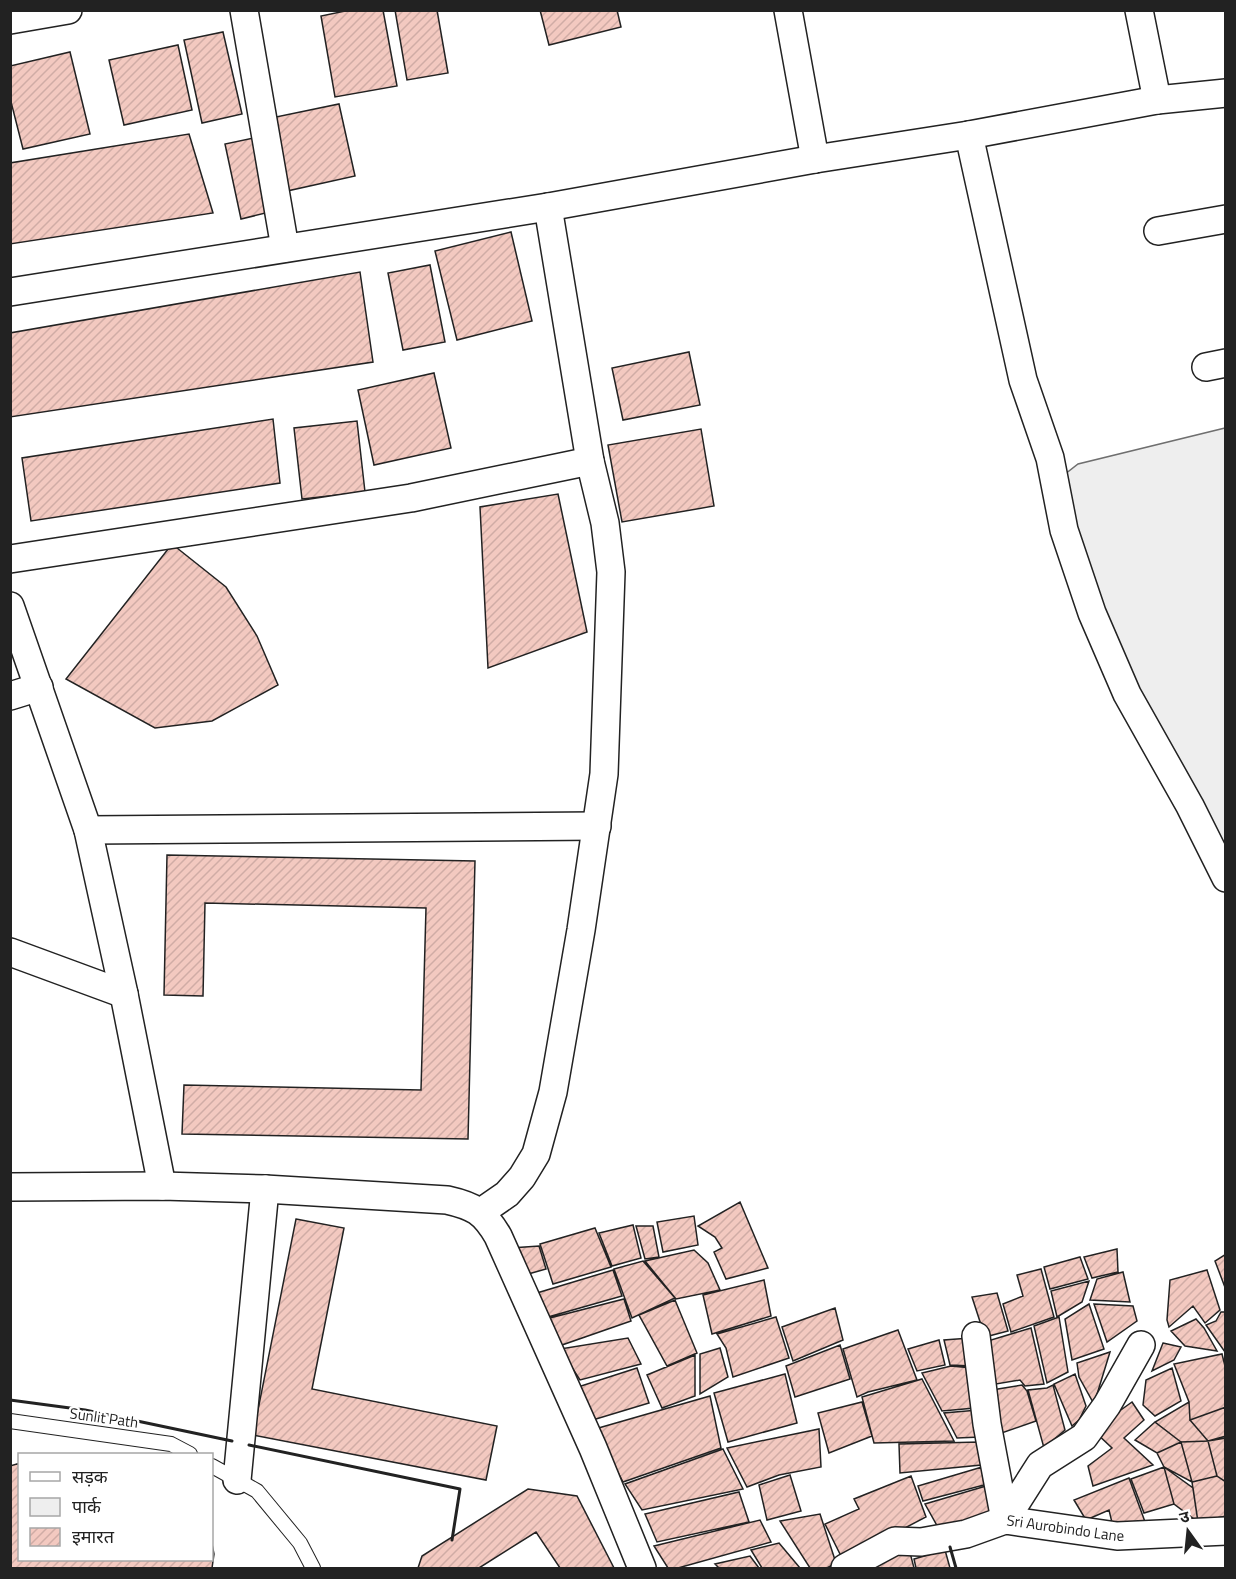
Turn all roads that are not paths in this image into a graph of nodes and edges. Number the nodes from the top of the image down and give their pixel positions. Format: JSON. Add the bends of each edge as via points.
{"nodes":[{"id":1,"x":68,"y":10,"type":"edge"},
{"id":2,"x":244,"y":10,"type":"edge"},
{"id":3,"x":788,"y":10,"type":"edge"},
{"id":4,"x":1139,"y":10,"type":"edge"},
{"id":5,"x":10,"y":20,"type":"edge"},
{"id":6,"x":1226,"y":93,"type":"edge"},
{"id":7,"x":1157,"y":100,"type":"junction"},
{"id":8,"x":969,"y":135,"type":"junction"},
{"id":9,"x":815,"y":159,"type":"junction"},
{"id":10,"x":548,"y":207,"type":"junction"},
{"id":11,"x":1226,"y":219,"type":"edge"},
{"id":12,"x":1158,"y":231,"type":"dead end"},
{"id":13,"x":285,"y":249,"type":"junction"},
{"id":14,"x":10,"y":292,"type":"edge"},
{"id":15,"x":590,"y":461,"type":"junction"},
{"id":16,"x":10,"y":559,"type":"edge"},
{"id":17,"x":10,"y":606,"type":"edge"},
{"id":18,"x":39,"y":687,"type":"junction"},
{"id":19,"x":10,"y":696,"type":"edge"},
{"id":20,"x":597,"y":826,"type":"junction"},
{"id":21,"x":88,"y":830,"type":"junction"},
{"id":22,"x":1226,"y":878,"type":"edge"},
{"id":23,"x":10,"y":952,"type":"edge"},
{"id":24,"x":124,"y":994,"type":"junction"},
{"id":25,"x":10,"y":1186,"type":"edge"},
{"id":26,"x":162,"y":1186,"type":"junction"},
{"id":27,"x":265,"y":1189,"type":"junction"},
{"id":28,"x":481,"y":1212,"type":"junction"},
{"id":29,"x":976,"y":1336,"type":"dead end"},
{"id":30,"x":1141,"y":1345,"type":"dead end"},
{"id":31,"x":10,"y":1421,"type":"edge"},
{"id":32,"x":187,"y":1453,"type":"edge"},
{"id":33,"x":213,"y":1467,"type":"edge"},
{"id":34,"x":237,"y":1480,"type":"junction"},
{"id":35,"x":1005,"y":1520,"type":"junction"},
{"id":36,"x":1226,"y":1531,"type":"edge"},
{"id":37,"x":313,"y":1569,"type":"edge"},
{"id":38,"x":642,"y":1569,"type":"edge"},
{"id":39,"x":845,"y":1569,"type":"edge"}],
"edges":[{"from":1,"to":5,"type":"street"},
{"from":2,"to":13,"type":"street"},
{"from":3,"to":9,"type":"street"},
{"from":4,"to":7,"type":"street"},
{"from":6,"to":7,"type":"street"},
{"from":7,"to":8,"type":"street"},
{"from":8,"to":9,"type":"street"},
{"from":8,"to":22,"type":"street","via":[[1023,380],[1050,458],[1064,530],[1092,613],[1127,694]]},
{"from":9,"to":10,"type":"street"},
{"from":10,"to":13,"type":"street"},
{"from":10,"to":15,"type":"street"},
{"from":11,"to":12,"type":"street"},
{"from":13,"to":14,"type":"street"},
{"from":15,"to":16,"type":"street","via":[[411,498]]},
{"from":15,"to":20,"type":"street","via":[[611,572],[604,774]]},
{"from":17,"to":18,"type":"street"},
{"from":18,"to":19,"type":"street"},
{"from":18,"to":21,"type":"street"},
{"from":20,"to":21,"type":"street"},
{"from":20,"to":28,"type":"street","via":[[553,1092],[536,1154],[507,1194]]},
{"from":21,"to":24,"type":"street"},
{"from":23,"to":24,"type":"street"},
{"from":24,"to":26,"type":"street"},
{"from":25,"to":26,"type":"street"},
{"from":26,"to":27,"type":"street"},
{"from":27,"to":28,"type":"street","via":[[447,1200]]},
{"from":27,"to":34,"type":"street"},
{"from":28,"to":38,"type":"street","via":[[498,1236],[593,1448]]},
{"from":29,"to":35,"type":"street"},
{"from":30,"to":35,"type":"street","via":[[1107,1406],[1084,1437],[1040,1465]]},
{"from":31,"to":32,"type":"lane","name":"Sunlit Path","via":[[171,1444]]},
{"from":33,"to":34,"type":"lane"},
{"from":34,"to":37,"type":"lane","via":[[257,1491],[300,1543]]},
{"from":35,"to":36,"type":"street","name":"Sri Aurobindo Lane","via":[[1117,1536]]},
{"from":35,"to":39,"type":"street","name":"Sri Aurobindo Lane","via":[[966,1534],[921,1542],[895,1541]]}]}
